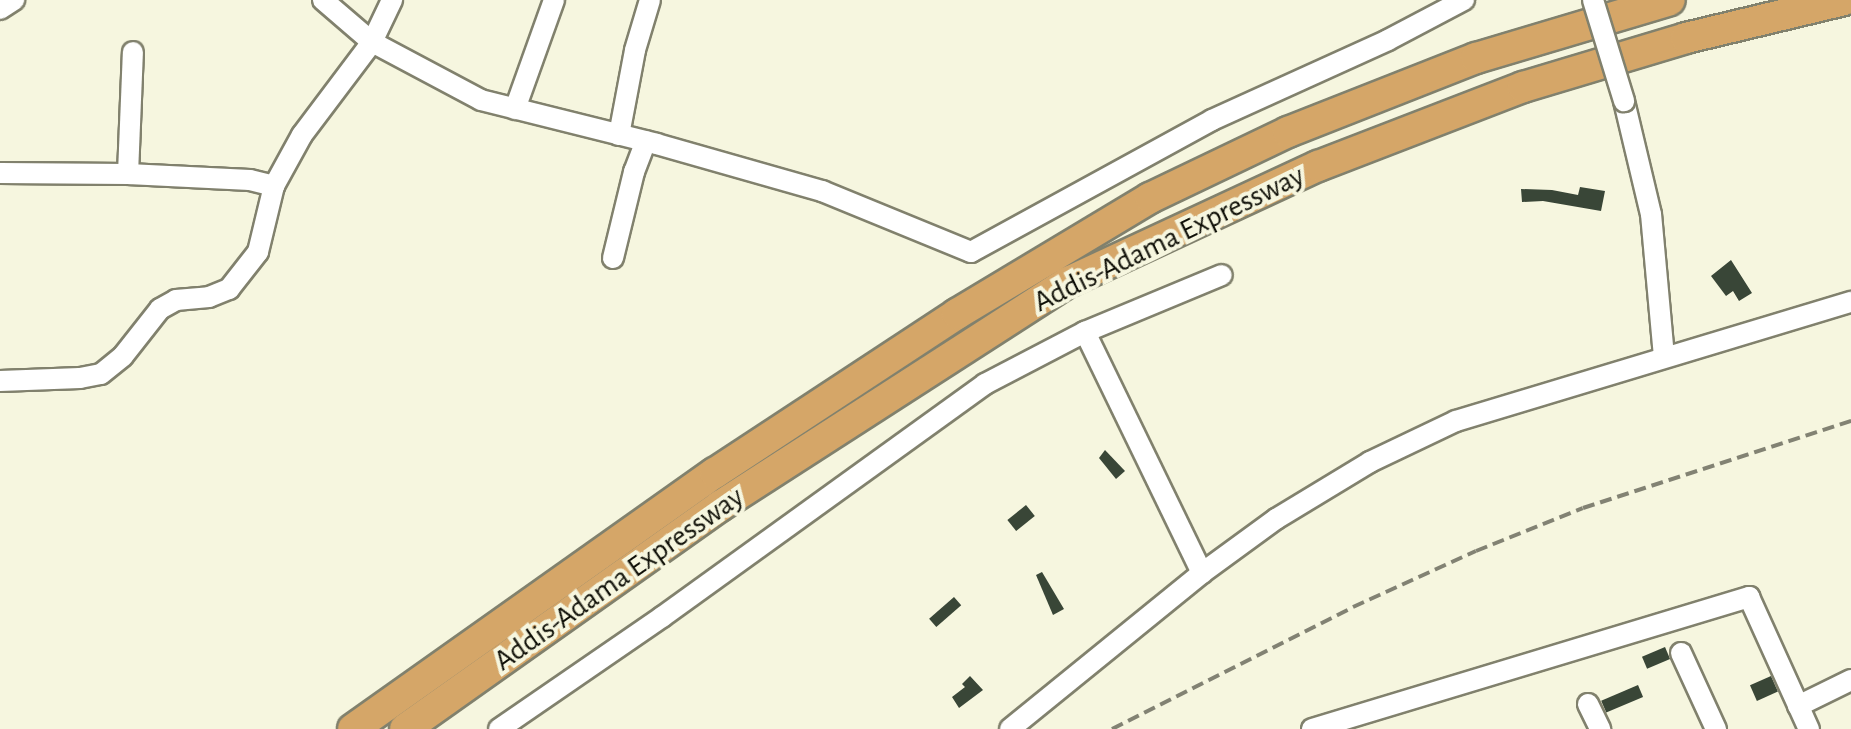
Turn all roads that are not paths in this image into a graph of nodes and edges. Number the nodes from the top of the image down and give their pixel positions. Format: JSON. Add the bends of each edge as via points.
{"nodes":[{"id":1,"x":14,"y":0,"type":"edge"},
{"id":2,"x":323,"y":0,"type":"edge"},
{"id":3,"x":392,"y":0,"type":"edge"},
{"id":4,"x":554,"y":0,"type":"edge"},
{"id":5,"x":650,"y":0,"type":"edge"},
{"id":6,"x":1464,"y":0,"type":"edge"},
{"id":7,"x":1593,"y":0,"type":"edge"},
{"id":8,"x":1670,"y":0,"type":"edge"},
{"id":9,"x":1844,"y":0,"type":"edge"},
{"id":10,"x":0,"y":9,"type":"edge"},
{"id":11,"x":372,"y":42,"type":"junction"},
{"id":12,"x":133,"y":52,"type":"dead end"},
{"id":13,"x":515,"y":109,"type":"junction"},
{"id":14,"x":619,"y":135,"type":"junction"},
{"id":15,"x":646,"y":141,"type":"junction"},
{"id":16,"x":0,"y":173,"type":"edge"},
{"id":17,"x":128,"y":174,"type":"junction"},
{"id":18,"x":274,"y":186,"type":"junction"},
{"id":19,"x":613,"y":258,"type":"dead end"},
{"id":20,"x":1222,"y":275,"type":"dead end"},
{"id":21,"x":1851,"y":302,"type":"edge"},
{"id":22,"x":1085,"y":332,"type":"junction"},
{"id":23,"x":1664,"y":357,"type":"junction"},
{"id":24,"x":0,"y":381,"type":"edge"},
{"id":25,"x":1202,"y":573,"type":"junction"},
{"id":26,"x":1681,"y":653,"type":"dead end"},
{"id":27,"x":1851,"y":680,"type":"edge"},
{"id":28,"x":1588,"y":704,"type":"dead end"},
{"id":29,"x":1798,"y":706,"type":"junction"},
{"id":30,"x":353,"y":729,"type":"edge"},
{"id":31,"x":405,"y":729,"type":"edge"},
{"id":32,"x":499,"y":729,"type":"edge"},
{"id":33,"x":1010,"y":729,"type":"edge"},
{"id":34,"x":1312,"y":729,"type":"edge"},
{"id":35,"x":1600,"y":729,"type":"edge"},
{"id":36,"x":1716,"y":729,"type":"edge"},
{"id":37,"x":1809,"y":729,"type":"edge"}],
"edges":[{"from":1,"to":10,"type":"street"},
{"from":2,"to":11,"type":"street"},
{"from":3,"to":11,"type":"street"},
{"from":4,"to":13,"type":"street"},
{"from":5,"to":14,"type":"street"},
{"from":6,"to":15,"type":"street","via":[[1212,120],[971,252],[822,191]]},
{"from":7,"to":23,"type":"street","bridge":true,"via":[[1651,214]]},
{"from":8,"to":30,"type":"highway","name":"Addis-Adama Expressway","via":[[1476,58],[1288,132],[1150,198],[957,314],[715,473]]},
{"from":9,"to":31,"type":"highway","name":"Addis-Adama Expressway","via":[[1686,38],[1523,87],[1318,166],[1068,282],[720,506]]},
{"from":11,"to":13,"type":"street","via":[[481,100]]},
{"from":11,"to":18,"type":"street","via":[[302,135]]},
{"from":12,"to":17,"type":"street"},
{"from":13,"to":14,"type":"street"},
{"from":14,"to":15,"type":"street"},
{"from":15,"to":19,"type":"street"},
{"from":16,"to":17,"type":"street"},
{"from":17,"to":18,"type":"street","via":[[250,180]]},
{"from":18,"to":24,"type":"street","via":[[258,252],[229,289],[176,300],[160,309],[123,356],[101,374]]},
{"from":20,"to":22,"type":"street"},
{"from":21,"to":23,"type":"street"},
{"from":22,"to":25,"type":"street"},
{"from":22,"to":32,"type":"street","via":[[936,416]]},
{"from":23,"to":25,"type":"street","via":[[1456,421],[1370,462],[1276,519]]},
{"from":25,"to":33,"type":"street"},
{"from":26,"to":36,"type":"street"},
{"from":27,"to":29,"type":"street"},
{"from":28,"to":35,"type":"street"},
{"from":29,"to":34,"type":"street","via":[[1749,597]]},
{"from":29,"to":37,"type":"street"}]}
